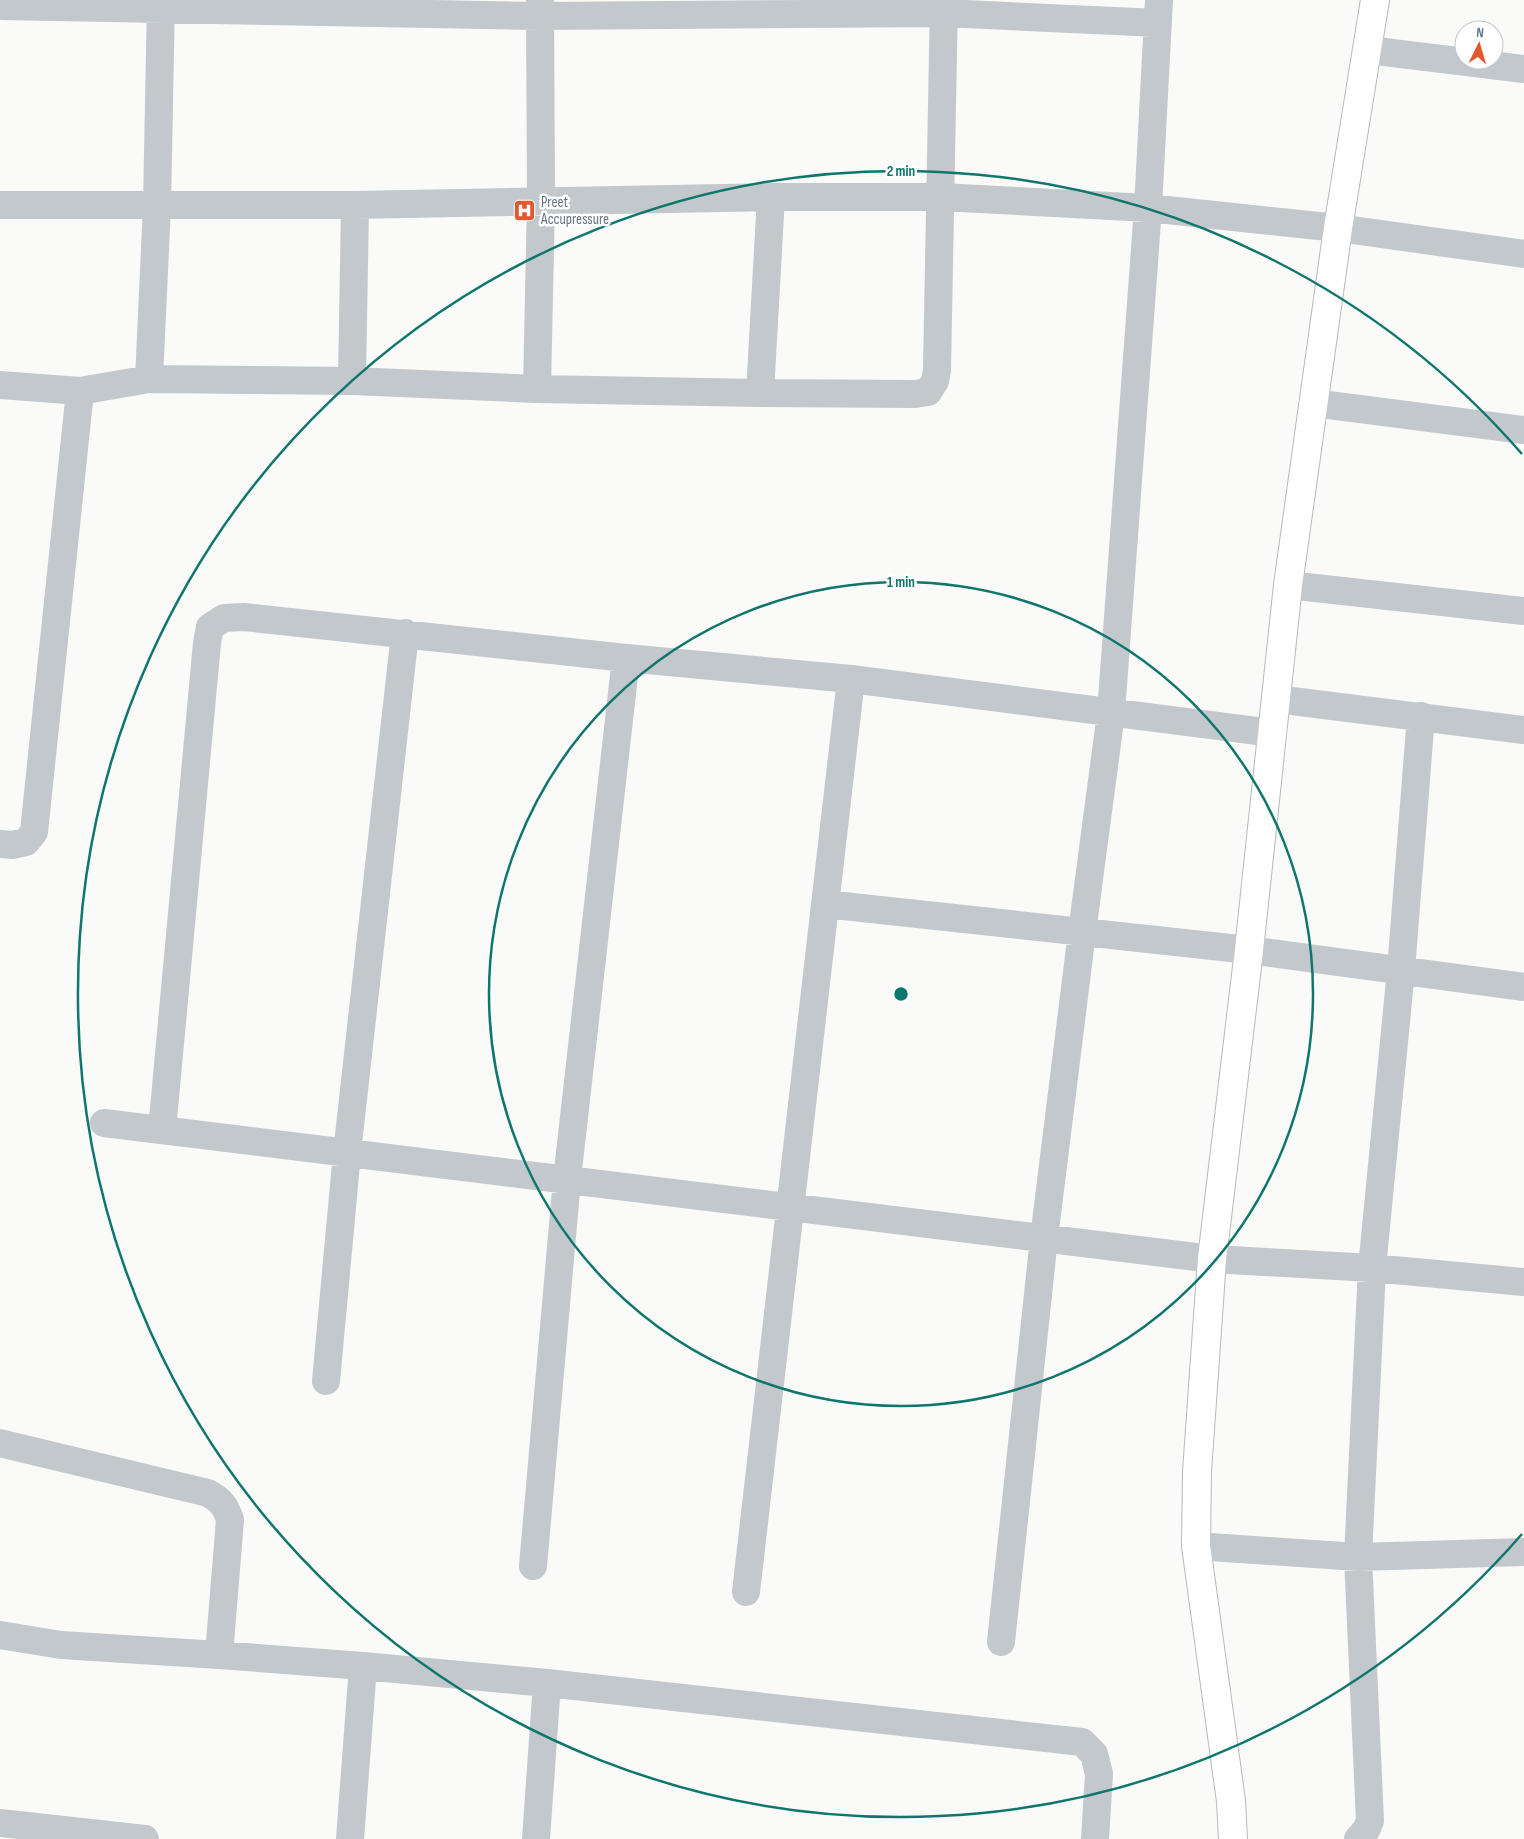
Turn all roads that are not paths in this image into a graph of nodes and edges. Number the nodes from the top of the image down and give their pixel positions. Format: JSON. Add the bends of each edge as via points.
{"nodes":[{"id":1,"x":1375,"y":0,"type":"edge"},
{"id":2,"x":161,"y":4,"type":"edge"},
{"id":3,"x":0,"y":6,"type":"edge"},
{"id":4,"x":944,"y":6,"type":"edge"},
{"id":5,"x":540,"y":8,"type":"edge"},
{"id":6,"x":1158,"y":11,"type":"edge"},
{"id":7,"x":1368,"y":50,"type":"junction"},
{"id":8,"x":1524,"y":70,"type":"edge"},
{"id":9,"x":770,"y":197,"type":"junction"},
{"id":10,"x":941,"y":197,"type":"junction"},
{"id":11,"x":541,"y":201,"type":"junction"},
{"id":12,"x":0,"y":205,"type":"edge"},
{"id":13,"x":355,"y":205,"type":"junction"},
{"id":14,"x":157,"y":206,"type":"junction"},
{"id":15,"x":1148,"y":208,"type":"junction"},
{"id":16,"x":1338,"y":228,"type":"junction"},
{"id":17,"x":1524,"y":254,"type":"edge"},
{"id":18,"x":149,"y":379,"type":"junction"},
{"id":19,"x":352,"y":381,"type":"junction"},
{"id":20,"x":0,"y":385,"type":"edge"},
{"id":21,"x":537,"y":389,"type":"junction"},
{"id":22,"x":80,"y":391,"type":"junction"},
{"id":23,"x":760,"y":394,"type":"junction"},
{"id":24,"x":1313,"y":403,"type":"junction"},
{"id":25,"x":1524,"y":430,"type":"edge"},
{"id":26,"x":1288,"y":585,"type":"junction"},
{"id":27,"x":1524,"y":611,"type":"edge"},
{"id":28,"x":405,"y":633,"type":"junction"},
{"id":29,"x":626,"y":658,"type":"junction"},
{"id":30,"x":851,"y":679,"type":"junction"},
{"id":31,"x":1276,"y":699,"type":"junction"},
{"id":32,"x":1111,"y":713,"type":"junction"},
{"id":33,"x":1422,"y":716,"type":"junction"},
{"id":34,"x":1524,"y":730,"type":"edge"},
{"id":35,"x":1273,"y":733,"type":"junction"},
{"id":36,"x":0,"y":844,"type":"edge"},
{"id":37,"x":825,"y":904,"type":"junction"},
{"id":38,"x":1082,"y":932,"type":"junction"},
{"id":39,"x":1249,"y":950,"type":"junction"},
{"id":40,"x":1401,"y":970,"type":"junction"},
{"id":41,"x":1524,"y":987,"type":"edge"},
{"id":42,"x":104,"y":1123,"type":"dead end"},
{"id":43,"x":162,"y":1130,"type":"junction"},
{"id":44,"x":347,"y":1153,"type":"junction"},
{"id":45,"x":567,"y":1180,"type":"junction"},
{"id":46,"x":790,"y":1207,"type":"junction"},
{"id":47,"x":1044,"y":1238,"type":"junction"},
{"id":48,"x":1212,"y":1259,"type":"junction"},
{"id":49,"x":1372,"y":1268,"type":"junction"},
{"id":50,"x":1524,"y":1282,"type":"edge"},
{"id":51,"x":326,"y":1381,"type":"dead end"},
{"id":52,"x":0,"y":1443,"type":"edge"},
{"id":53,"x":1196,"y":1546,"type":"junction"},
{"id":54,"x":1524,"y":1552,"type":"edge"},
{"id":55,"x":1358,"y":1557,"type":"junction"},
{"id":56,"x":533,"y":1566,"type":"dead end"},
{"id":57,"x":746,"y":1592,"type":"dead end"},
{"id":58,"x":0,"y":1635,"type":"edge"},
{"id":59,"x":1002,"y":1642,"type":"dead end"},
{"id":60,"x":218,"y":1655,"type":"junction"},
{"id":61,"x":363,"y":1666,"type":"junction"},
{"id":62,"x":548,"y":1683,"type":"junction"},
{"id":63,"x":0,"y":1823,"type":"edge"},
{"id":64,"x":145,"y":1839,"type":"edge"},
{"id":65,"x":350,"y":1839,"type":"edge"},
{"id":66,"x":536,"y":1839,"type":"edge"},
{"id":67,"x":1095,"y":1839,"type":"edge"},
{"id":68,"x":1233,"y":1839,"type":"edge"},
{"id":69,"x":1358,"y":1839,"type":"edge"}],
"edges":[{"from":1,"to":7,"type":"main road"},
{"from":2,"to":3,"type":"street"},
{"from":2,"to":5,"type":"street"},
{"from":2,"to":14,"type":"street"},
{"from":4,"to":5,"type":"street"},
{"from":4,"to":6,"type":"street"},
{"from":4,"to":10,"type":"street"},
{"from":5,"to":11,"type":"street"},
{"from":6,"to":15,"type":"street"},
{"from":7,"to":8,"type":"street"},
{"from":7,"to":16,"type":"main road"},
{"from":9,"to":10,"type":"street"},
{"from":9,"to":11,"type":"street"},
{"from":9,"to":23,"type":"street"},
{"from":10,"to":15,"type":"street"},
{"from":10,"to":23,"type":"street","via":[[937,370],[928,392]]},
{"from":11,"to":13,"type":"street"},
{"from":11,"to":21,"type":"street"},
{"from":12,"to":14,"type":"street"},
{"from":13,"to":14,"type":"street"},
{"from":13,"to":19,"type":"street"},
{"from":14,"to":18,"type":"street"},
{"from":15,"to":16,"type":"street"},
{"from":15,"to":32,"type":"street"},
{"from":16,"to":17,"type":"street"},
{"from":16,"to":24,"type":"main road"},
{"from":18,"to":19,"type":"street"},
{"from":18,"to":22,"type":"street"},
{"from":19,"to":21,"type":"street"},
{"from":20,"to":22,"type":"street"},
{"from":21,"to":23,"type":"street"},
{"from":22,"to":36,"type":"street","via":[[34,832],[26,842]]},
{"from":24,"to":25,"type":"street"},
{"from":24,"to":26,"type":"main road"},
{"from":26,"to":27,"type":"street"},
{"from":26,"to":31,"type":"main road"},
{"from":28,"to":29,"type":"street"},
{"from":28,"to":43,"type":"street","via":[[244,618],[224,618],[210,627]]},
{"from":28,"to":44,"type":"street"},
{"from":29,"to":30,"type":"street"},
{"from":29,"to":45,"type":"street"},
{"from":30,"to":32,"type":"street"},
{"from":30,"to":37,"type":"street"},
{"from":31,"to":33,"type":"street"},
{"from":31,"to":35,"type":"main road"},
{"from":32,"to":35,"type":"street"},
{"from":32,"to":38,"type":"street"},
{"from":33,"to":34,"type":"street"},
{"from":33,"to":40,"type":"street"},
{"from":35,"to":39,"type":"main road"},
{"from":37,"to":38,"type":"street"},
{"from":37,"to":46,"type":"street"},
{"from":38,"to":39,"type":"street"},
{"from":38,"to":47,"type":"street"},
{"from":39,"to":40,"type":"street"},
{"from":39,"to":48,"type":"main road"},
{"from":40,"to":41,"type":"street"},
{"from":40,"to":49,"type":"street"},
{"from":42,"to":43,"type":"street"},
{"from":43,"to":44,"type":"street"},
{"from":44,"to":45,"type":"street"},
{"from":44,"to":51,"type":"street"},
{"from":45,"to":46,"type":"street"},
{"from":45,"to":56,"type":"street"},
{"from":46,"to":47,"type":"street"},
{"from":46,"to":57,"type":"street"},
{"from":47,"to":48,"type":"street"},
{"from":47,"to":59,"type":"street"},
{"from":48,"to":49,"type":"street"},
{"from":48,"to":53,"type":"main road","via":[[1198,1462]]},
{"from":49,"to":50,"type":"street"},
{"from":49,"to":55,"type":"street"},
{"from":52,"to":60,"type":"street","via":[[218,1498],[227,1509],[230,1520]]},
{"from":53,"to":55,"type":"street"},
{"from":53,"to":68,"type":"main road","via":[[1232,1801]]},
{"from":54,"to":55,"type":"street"},
{"from":55,"to":69,"type":"street","via":[[1370,1821]]},
{"from":58,"to":60,"type":"street","via":[[60,1645]]},
{"from":60,"to":61,"type":"street"},
{"from":61,"to":62,"type":"street"},
{"from":61,"to":65,"type":"street"},
{"from":62,"to":66,"type":"street"},
{"from":62,"to":67,"type":"street","via":[[1082,1742],[1094,1754],[1099,1774]]},
{"from":63,"to":64,"type":"street"}]}
